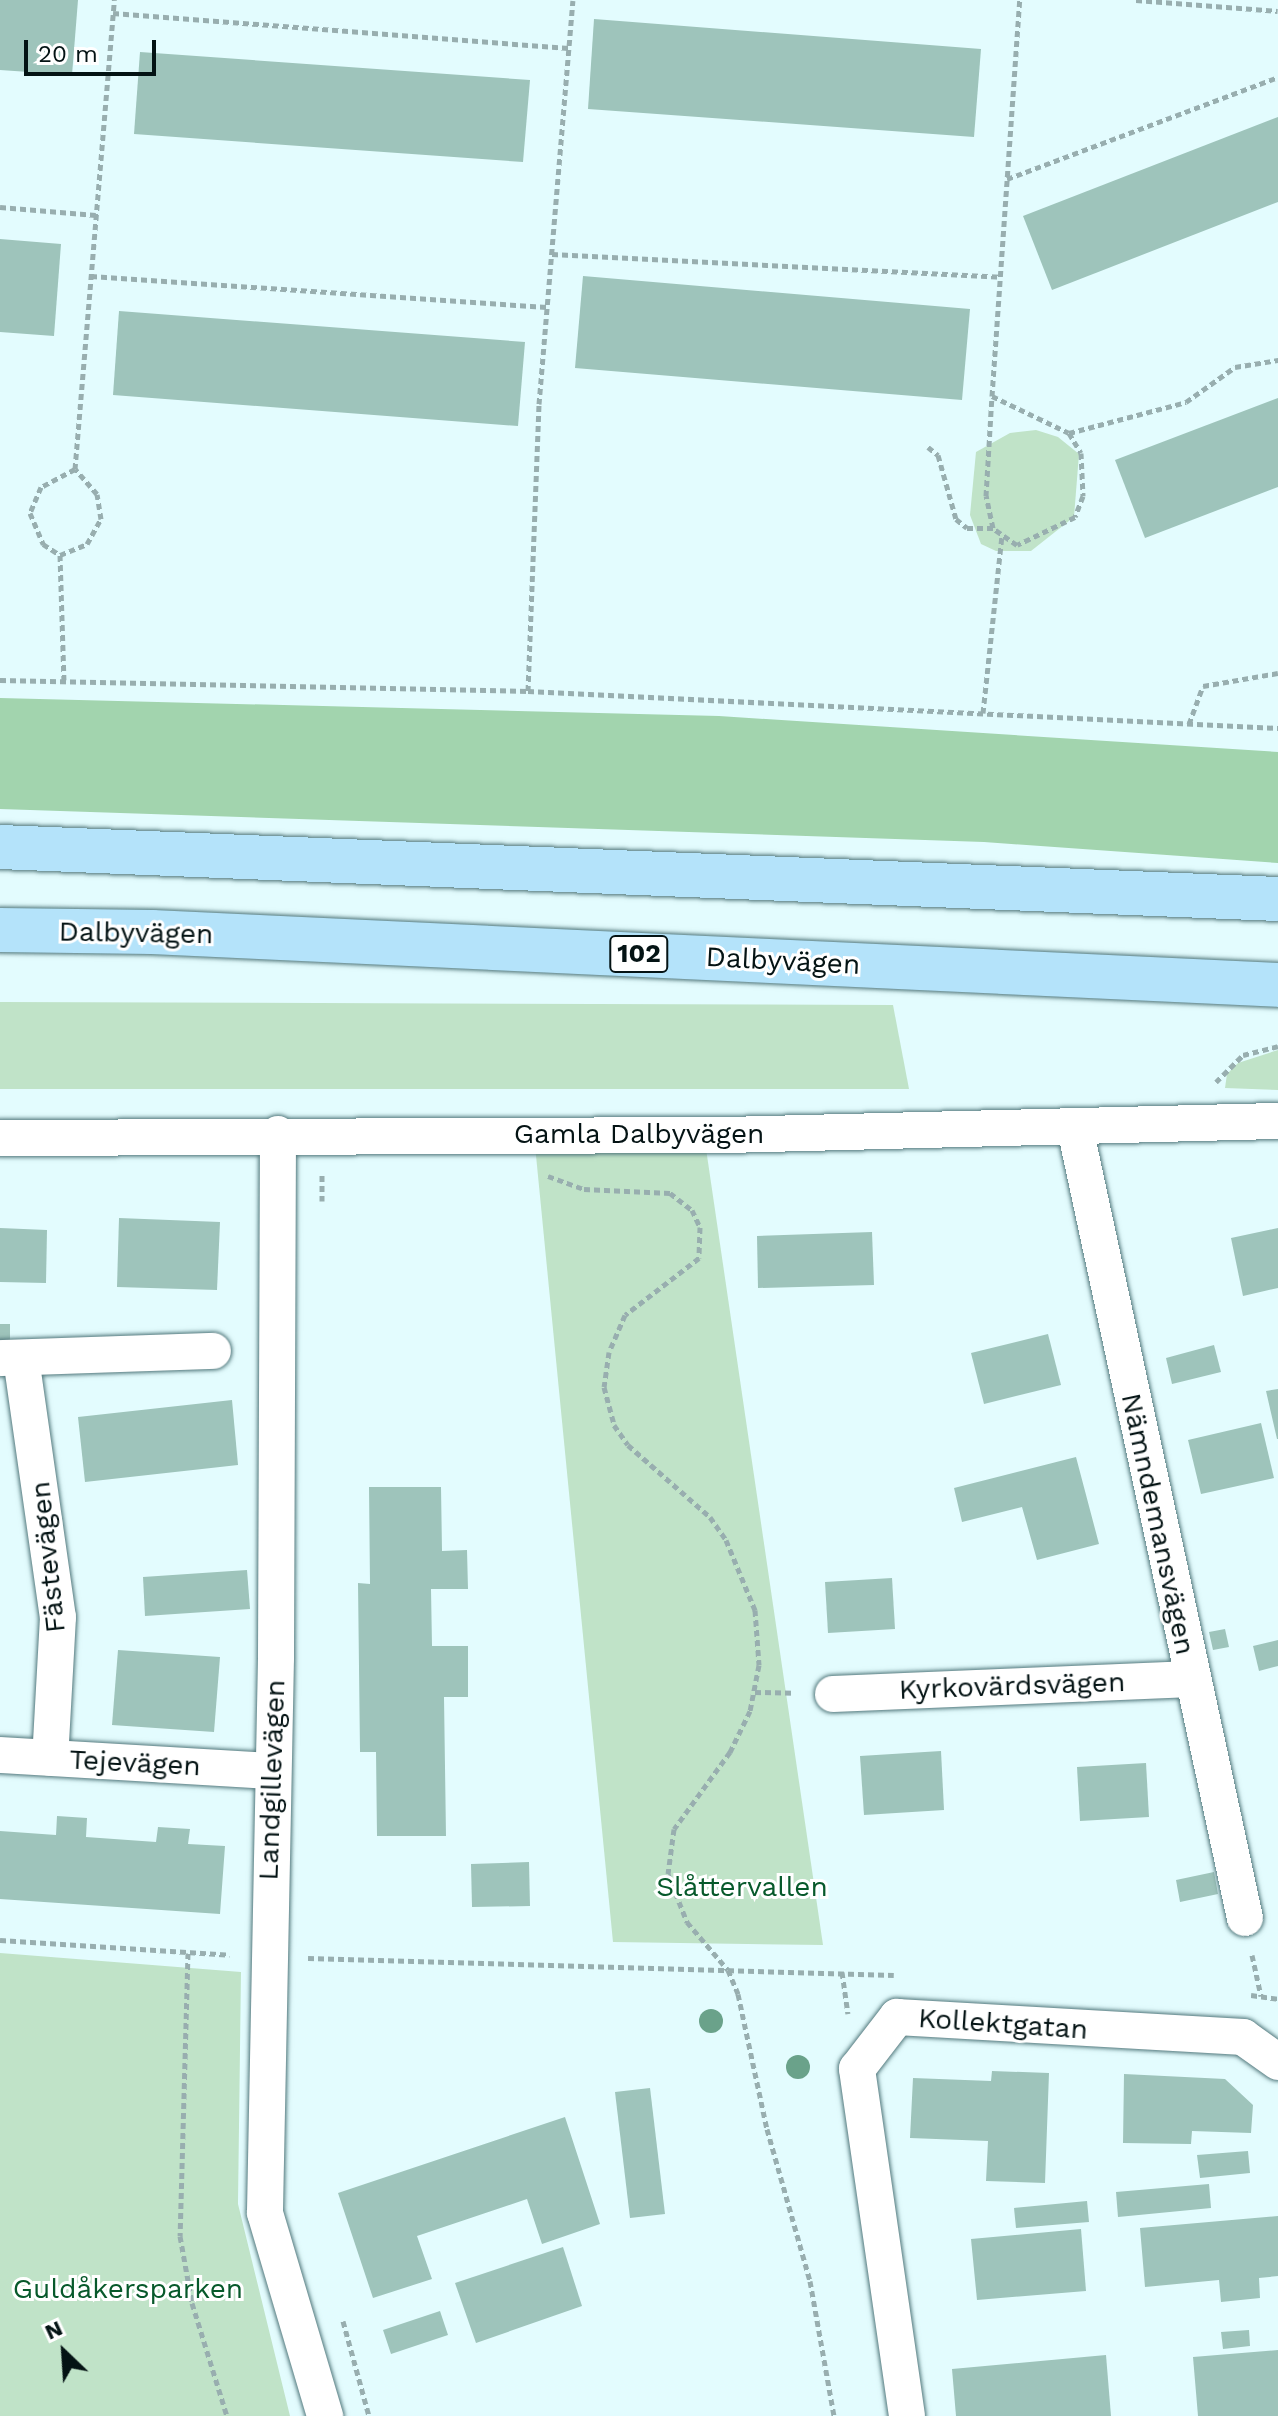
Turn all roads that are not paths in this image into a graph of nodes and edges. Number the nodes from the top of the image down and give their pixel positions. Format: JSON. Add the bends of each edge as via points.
{"nodes":[{"id":1,"x":0,"y":847,"type":"edge"},
{"id":2,"x":1278,"y":899,"type":"edge"},
{"id":3,"x":0,"y":930,"type":"edge"},
{"id":4,"x":1278,"y":985,"type":"edge"},
{"id":5,"x":1278,"y":1121,"type":"edge"},
{"id":6,"x":1075,"y":1128,"type":"junction"},
{"id":7,"x":278,"y":1134,"type":"junction"},
{"id":8,"x":0,"y":1138,"type":"edge"},
{"id":9,"x":213,"y":1351,"type":"dead end"},
{"id":10,"x":10,"y":1358,"type":"edge"},
{"id":11,"x":1192,"y":1679,"type":"junction"},
{"id":12,"x":833,"y":1694,"type":"dead end"},
{"id":13,"x":0,"y":1755,"type":"edge"},
{"id":14,"x":50,"y":1758,"type":"junction"},
{"id":15,"x":270,"y":1771,"type":"junction"},
{"id":16,"x":1245,"y":1918,"type":"road end"},
{"id":17,"x":1274,"y":2059,"type":"edge"},
{"id":18,"x":325,"y":2416,"type":"edge"},
{"id":19,"x":907,"y":2416,"type":"edge"}],
"edges":[{"from":1,"to":2,"type":"main road"},
{"from":3,"to":4,"type":"main road","name":"Dalbyvägen","number":"102","via":[[152,932]]},
{"from":5,"to":6,"type":"street","name":"Gamla Dalbyvägen"},
{"from":6,"to":7,"type":"street","name":"Gamla Dalbyvägen"},
{"from":6,"to":11,"type":"street","name":"Nämndemansvägen"},
{"from":7,"to":8,"type":"street","name":"Gamla Dalbyvägen"},
{"from":7,"to":15,"type":"street","name":"Landgillevägen"},
{"from":9,"to":10,"type":"street","name":"Fästevägen"},
{"from":10,"to":14,"type":"street","name":"Fästevägen","via":[[58,1617]]},
{"from":11,"to":12,"type":"street","name":"Kyrkovärdsvägen"},
{"from":11,"to":16,"type":"street","name":"Nämndemansvägen","via":[[1227,1882]]},
{"from":13,"to":14,"type":"street","name":"Tejevägen"},
{"from":14,"to":15,"type":"street","name":"Tejevägen"},
{"from":15,"to":18,"type":"street","name":"Landgillevägen","via":[[265,2213]]},
{"from":17,"to":19,"type":"street","name":"Kollektgatan","via":[[1243,2037],[897,2017],[857,2069]]}]}
